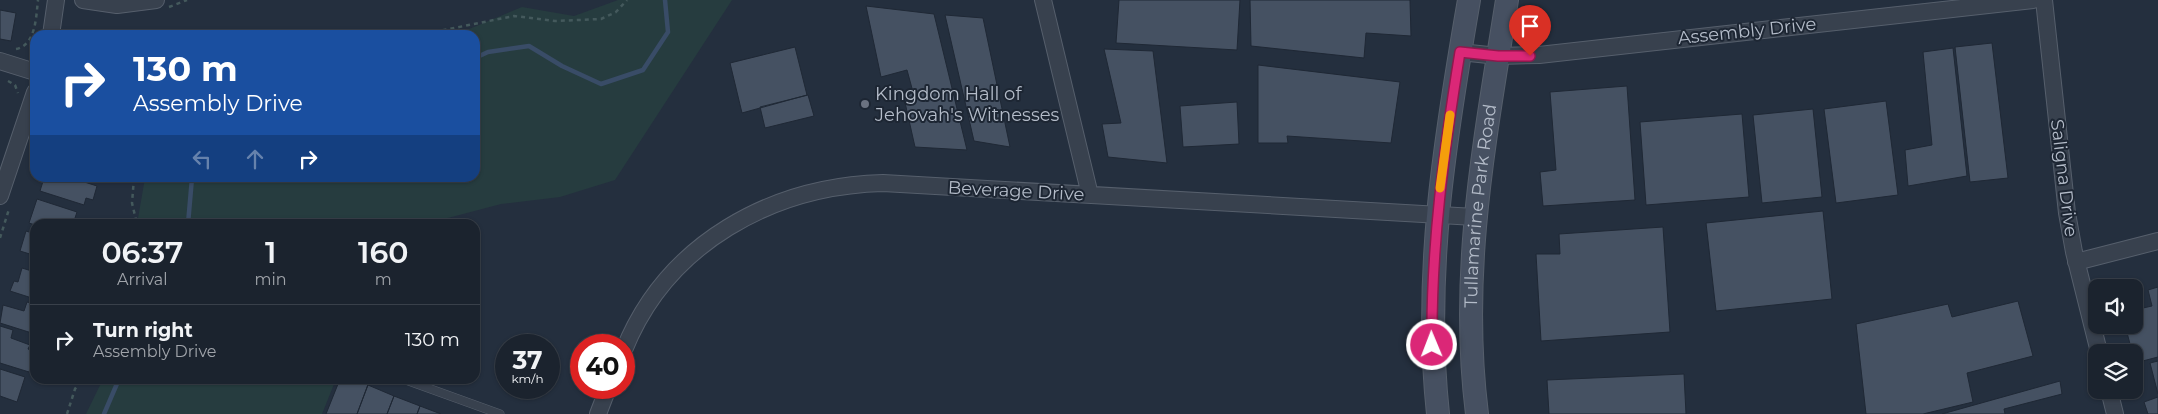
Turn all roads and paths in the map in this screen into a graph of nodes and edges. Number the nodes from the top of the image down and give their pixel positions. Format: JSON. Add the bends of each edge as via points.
{"nodes":[{"id":1,"x":38,"y":0,"type":"edge"},
{"id":2,"x":56,"y":0,"type":"edge"},
{"id":3,"x":83,"y":0,"type":"edge"},
{"id":4,"x":156,"y":0,"type":"edge"},
{"id":5,"x":627,"y":0,"type":"edge"},
{"id":6,"x":1043,"y":0,"type":"edge"},
{"id":7,"x":1469,"y":0,"type":"edge"},
{"id":8,"x":1507,"y":0,"type":"edge"},
{"id":9,"x":2033,"y":0,"type":"edge"},
{"id":10,"x":2044,"y":0,"type":"edge"},
{"id":11,"x":31,"y":30,"type":"edge"},
{"id":12,"x":52,"y":30,"type":"edge"},
{"id":13,"x":444,"y":30,"type":"edge"},
{"id":14,"x":30,"y":36,"type":"edge"},
{"id":15,"x":1460,"y":52,"type":"junction"},
{"id":16,"x":5,"y":55,"type":"edge"},
{"id":17,"x":1498,"y":56,"type":"junction"},
{"id":18,"x":30,"y":69,"type":"edge"},
{"id":19,"x":5,"y":80,"type":"dead end"},
{"id":20,"x":18,"y":96,"type":"dead end"},
{"id":21,"x":30,"y":107,"type":"edge"},
{"id":22,"x":134,"y":182,"type":"edge"},
{"id":23,"x":1090,"y":195,"type":"junction"},
{"id":24,"x":0,"y":196,"type":"edge"},
{"id":25,"x":1437,"y":215,"type":"junction"},
{"id":26,"x":1475,"y":217,"type":"junction"},
{"id":27,"x":136,"y":219,"type":"edge"},
{"id":28,"x":2158,"y":241,"type":"edge"},
{"id":29,"x":2076,"y":262,"type":"junction"},
{"id":30,"x":632,"y":334,"type":"edge"},
{"id":31,"x":2097,"y":344,"type":"edge"},
{"id":32,"x":79,"y":384,"type":"edge"},
{"id":33,"x":417,"y":384,"type":"edge"},
{"id":34,"x":604,"y":399,"type":"edge"},
{"id":35,"x":2111,"y":399,"type":"edge"},
{"id":36,"x":67,"y":414,"type":"edge"},
{"id":37,"x":500,"y":414,"type":"edge"},
{"id":38,"x":598,"y":414,"type":"edge"},
{"id":39,"x":1438,"y":414,"type":"edge"},
{"id":40,"x":1477,"y":414,"type":"edge"},
{"id":41,"x":2115,"y":414,"type":"edge"}],
"edges":[{"from":1,"to":11,"type":"path"},
{"from":2,"to":12,"type":"street"},
{"from":3,"to":4,"type":"street","via":[[116,5]]},
{"from":5,"to":13,"type":"path","via":[[616,12],[601,19],[554,21],[514,16]]},
{"from":6,"to":23,"type":"street"},
{"from":7,"to":15,"type":"street"},
{"from":8,"to":17,"type":"street","name":"Tullamarine Park Road"},
{"from":9,"to":17,"type":"street","name":"Assembly Drive","via":[[1539,55]]},
{"from":10,"to":29,"type":"street","name":"Saligna Drive","via":[[2067,213]]},
{"from":14,"to":16,"type":"path","via":[[22,48]]},
{"from":15,"to":17,"type":"street","name":"Assembly Drive"},
{"from":15,"to":25,"type":"street"},
{"from":16,"to":18,"type":"street"},
{"from":17,"to":26,"type":"street","name":"Tullamarine Park Road"},
{"from":19,"to":20,"type":"path","via":[[15,85]]},
{"from":21,"to":24,"type":"street"},
{"from":22,"to":27,"type":"path","via":[[132,202]]},
{"from":23,"to":25,"type":"street","name":"Beverage Drive"},
{"from":23,"to":30,"type":"street","name":"Beverage Drive","via":[[883,183],[834,186],[786,199],[726,228],[682,264],[642,314]]},
{"from":25,"to":26,"type":"street","name":"Beverage Drive"},
{"from":25,"to":39,"type":"street","via":[[1432,303]]},
{"from":26,"to":40,"type":"street","name":"Tullamarine Park Road","via":[[1471,298]]},
{"from":28,"to":29,"type":"street"},
{"from":29,"to":31,"type":"street","name":"Saligna Drive"},
{"from":32,"to":36,"type":"path"},
{"from":33,"to":37,"type":"lane"},
{"from":34,"to":38,"type":"street"},
{"from":35,"to":41,"type":"street"}]}
